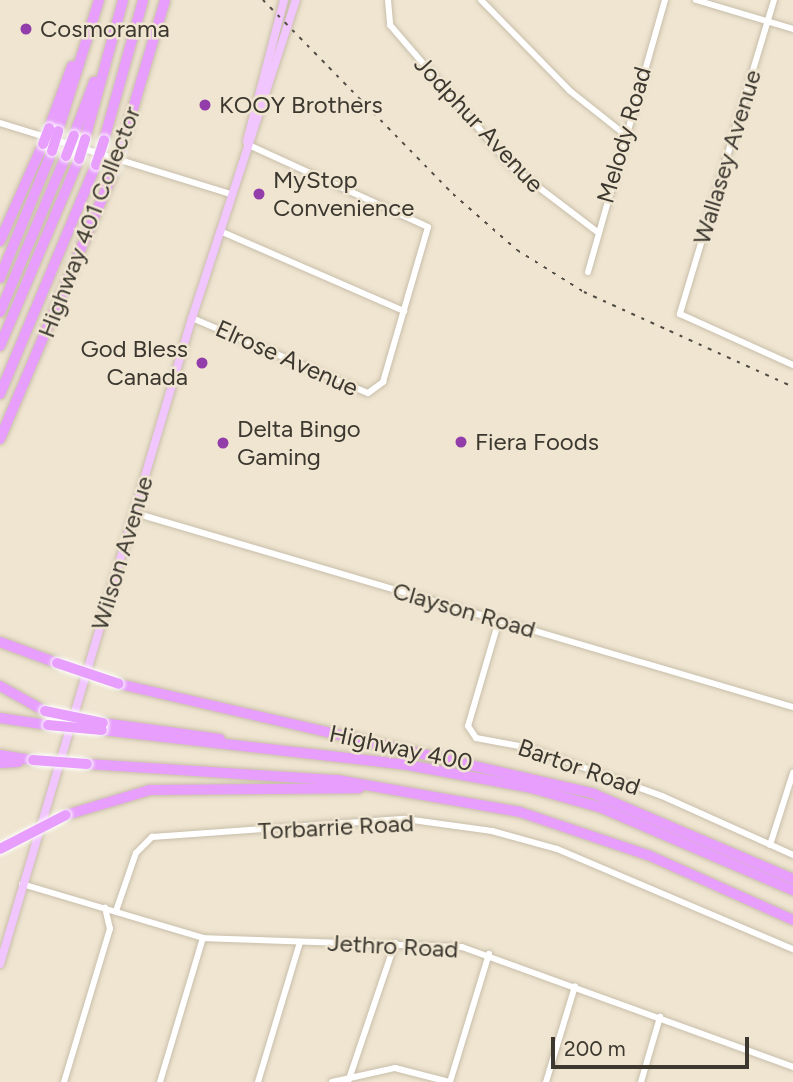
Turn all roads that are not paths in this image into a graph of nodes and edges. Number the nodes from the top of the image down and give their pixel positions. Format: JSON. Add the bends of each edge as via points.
{"nodes":[{"id":1,"x":98,"y":0,"type":"edge"},
{"id":2,"x":123,"y":0,"type":"edge"},
{"id":3,"x":143,"y":0,"type":"edge"},
{"id":4,"x":165,"y":0,"type":"edge"},
{"id":5,"x":284,"y":0,"type":"edge"},
{"id":6,"x":296,"y":0,"type":"edge"},
{"id":7,"x":388,"y":0,"type":"edge"},
{"id":8,"x":481,"y":0,"type":"edge"},
{"id":9,"x":665,"y":0,"type":"edge"},
{"id":10,"x":696,"y":0,"type":"edge"},
{"id":11,"x":774,"y":0,"type":"edge"},
{"id":12,"x":767,"y":22,"type":"junction"},
{"id":13,"x":793,"y":29,"type":"edge"},
{"id":14,"x":113,"y":36,"type":"junction"},
{"id":15,"x":0,"y":123,"type":"edge"},
{"id":16,"x":53,"y":130,"type":"junction"},
{"id":17,"x":623,"y":133,"type":"junction"},
{"id":18,"x":247,"y":144,"type":"junction"},
{"id":19,"x":232,"y":194,"type":"junction"},
{"id":20,"x":220,"y":231,"type":"junction"},
{"id":21,"x":596,"y":231,"type":"junction"},
{"id":22,"x":0,"y":242,"type":"edge"},
{"id":23,"x":588,"y":272,"type":"dead end"},
{"id":24,"x":0,"y":278,"type":"edge"},
{"id":25,"x":0,"y":312,"type":"edge"},
{"id":26,"x":404,"y":312,"type":"junction"},
{"id":27,"x":192,"y":318,"type":"junction"},
{"id":28,"x":0,"y":346,"type":"edge"},
{"id":29,"x":793,"y":365,"type":"edge"},
{"id":30,"x":0,"y":394,"type":"edge"},
{"id":31,"x":0,"y":439,"type":"edge"},
{"id":32,"x":135,"y":513,"type":"junction"},
{"id":33,"x":499,"y":620,"type":"junction"},
{"id":34,"x":0,"y":642,"type":"edge"},
{"id":35,"x":0,"y":686,"type":"edge"},
{"id":36,"x":793,"y":707,"type":"edge"},
{"id":37,"x":0,"y":718,"type":"edge"},
{"id":38,"x":103,"y":727,"type":"junction"},
{"id":39,"x":0,"y":755,"type":"edge"},
{"id":40,"x":33,"y":760,"type":"junction"},
{"id":41,"x":0,"y":763,"type":"edge"},
{"id":42,"x":793,"y":773,"type":"edge"},
{"id":43,"x":384,"y":787,"type":"junction"},
{"id":44,"x":770,"y":845,"type":"junction"},
{"id":45,"x":0,"y":849,"type":"edge"},
{"id":46,"x":793,"y":855,"type":"edge"},
{"id":47,"x":793,"y":879,"type":"edge"},
{"id":48,"x":22,"y":884,"type":"junction"},
{"id":49,"x":793,"y":890,"type":"edge"},
{"id":50,"x":105,"y":908,"type":"junction"},
{"id":51,"x":116,"y":911,"type":"junction"},
{"id":52,"x":128,"y":916,"type":"junction"},
{"id":53,"x":793,"y":920,"type":"edge"},
{"id":54,"x":110,"y":929,"type":"junction"},
{"id":55,"x":203,"y":938,"type":"junction"},
{"id":56,"x":300,"y":942,"type":"junction"},
{"id":57,"x":396,"y":943,"type":"junction"},
{"id":58,"x":793,"y":948,"type":"edge"},
{"id":59,"x":489,"y":954,"type":"junction"},
{"id":60,"x":0,"y":964,"type":"edge"},
{"id":61,"x":575,"y":986,"type":"junction"},
{"id":62,"x":660,"y":1017,"type":"junction"},
{"id":63,"x":793,"y":1067,"type":"edge"},
{"id":64,"x":350,"y":1074,"type":"junction"},
{"id":65,"x":64,"y":1082,"type":"edge"},
{"id":66,"x":160,"y":1082,"type":"edge"},
{"id":67,"x":258,"y":1082,"type":"edge"},
{"id":68,"x":332,"y":1082,"type":"edge"},
{"id":69,"x":348,"y":1082,"type":"edge"},
{"id":70,"x":450,"y":1082,"type":"edge"},
{"id":71,"x":546,"y":1082,"type":"edge"},
{"id":72,"x":641,"y":1082,"type":"edge"}],
"edges":[{"from":1,"to":16,"type":"highway"},
{"from":2,"to":14,"type":"highway"},
{"from":3,"to":30,"type":"highway","bridge":true,"via":[[96,165]]},
{"from":4,"to":31,"type":"highway","name":"Highway 401 Collector","bridge":true,"via":[[114,170]]},
{"from":5,"to":18,"type":"main road","name":"Wilson Avenue"},
{"from":6,"to":18,"type":"main road","name":"Wilson Avenue"},
{"from":7,"to":21,"type":"street","name":"Jodphur Avenue","via":[[390,25],[512,167]]},
{"from":8,"to":17,"type":"street","via":[[570,92]]},
{"from":9,"to":17,"type":"street","name":"Melody Road"},
{"from":10,"to":12,"type":"street"},
{"from":11,"to":12,"type":"street","name":"Wallasey Avenue"},
{"from":12,"to":13,"type":"street"},
{"from":12,"to":29,"type":"street","name":"Wallasey Avenue","via":[[680,314]]},
{"from":14,"to":25,"type":"highway","bridge":true},
{"from":14,"to":28,"type":"highway","bridge":true,"via":[[79,159]]},
{"from":15,"to":19,"type":"street"},
{"from":16,"to":22,"type":"highway","bridge":true},
{"from":16,"to":24,"type":"highway","bridge":true,"via":[[52,150]]},
{"from":17,"to":21,"type":"street","name":"Melody Road"},
{"from":18,"to":19,"type":"main road","name":"Wilson Avenue"},
{"from":18,"to":26,"type":"street","via":[[428,227]]},
{"from":19,"to":20,"type":"main road","name":"Wilson Avenue"},
{"from":20,"to":26,"type":"street"},
{"from":20,"to":27,"type":"main road","name":"Wilson Avenue"},
{"from":21,"to":23,"type":"street","name":"Melody Road"},
{"from":26,"to":27,"type":"street","name":"Elrose Avenue","via":[[381,388],[368,393]]},
{"from":27,"to":32,"type":"main road","name":"Wilson Avenue"},
{"from":32,"to":33,"type":"street","name":"Clayson Road"},
{"from":32,"to":48,"type":"main road","name":"Wilson Avenue"},
{"from":33,"to":36,"type":"street","name":"Clayson Road"},
{"from":33,"to":44,"type":"street","name":"Bartor Road","via":[[468,726],[477,738],[593,770]]},
{"from":34,"to":47,"type":"highway","name":"Highway 400","bridge":true,"via":[[119,684],[594,794]]},
{"from":35,"to":38,"type":"highway","bridge":true,"via":[[44,711]]},
{"from":37,"to":38,"type":"highway","bridge":true},
{"from":38,"to":49,"type":"highway","via":[[531,788],[609,811]]},
{"from":39,"to":40,"type":"highway"},
{"from":40,"to":41,"type":"highway","name":"Highway 400"},
{"from":40,"to":43,"type":"highway","name":"Highway 400","bridge":true},
{"from":42,"to":44,"type":"street"},
{"from":43,"to":45,"type":"highway","bridge":true,"via":[[150,790],[66,815]]},
{"from":43,"to":53,"type":"highway","name":"Highway 400","via":[[564,824]]},
{"from":44,"to":46,"type":"street","name":"Bartor Road"},
{"from":48,"to":50,"type":"street","name":"Jethro Road"},
{"from":48,"to":60,"type":"main road","name":"Wilson Avenue"},
{"from":50,"to":51,"type":"street","name":"Jethro Road"},
{"from":50,"to":54,"type":"street"},
{"from":51,"to":52,"type":"street","name":"Jethro Road"},
{"from":51,"to":58,"type":"street","name":"Torbarrie Road","via":[[136,853],[152,837],[405,819],[492,831],[557,849]]},
{"from":52,"to":54,"type":"street"},
{"from":52,"to":55,"type":"street","name":"Jethro Road"},
{"from":54,"to":65,"type":"street"},
{"from":55,"to":56,"type":"street","name":"Jethro Road"},
{"from":55,"to":66,"type":"street"},
{"from":56,"to":57,"type":"street","name":"Jethro Road"},
{"from":56,"to":67,"type":"street"},
{"from":57,"to":59,"type":"street","name":"Jethro Road"},
{"from":57,"to":64,"type":"street"},
{"from":59,"to":61,"type":"street","name":"Jethro Road"},
{"from":59,"to":70,"type":"street"},
{"from":61,"to":62,"type":"street","name":"Jethro Road"},
{"from":61,"to":71,"type":"street"},
{"from":62,"to":63,"type":"street","name":"Jethro Road"},
{"from":62,"to":72,"type":"street"},
{"from":64,"to":68,"type":"street"},
{"from":64,"to":69,"type":"street"},
{"from":64,"to":70,"type":"street","via":[[395,1068]]}]}
